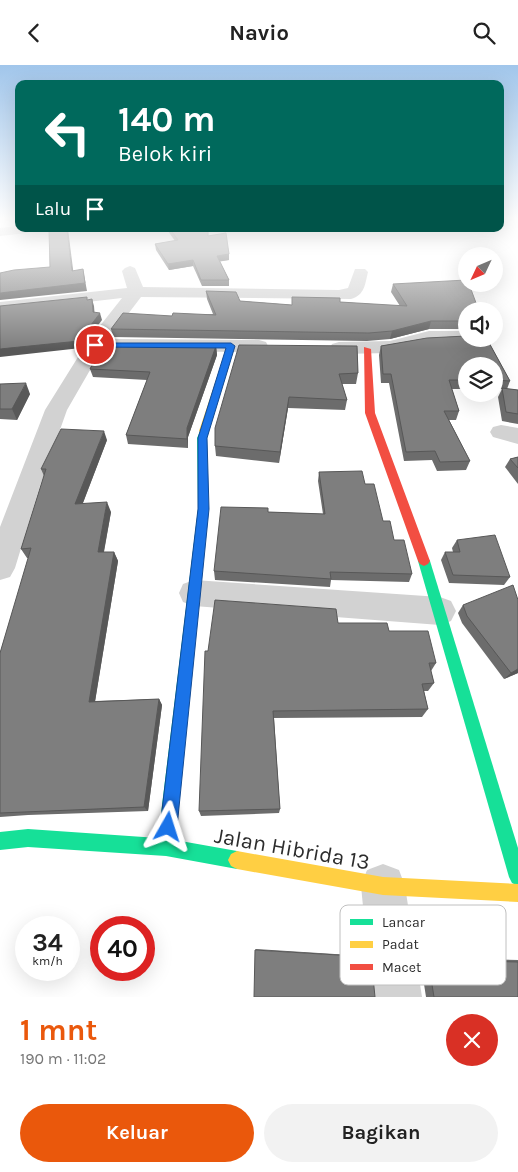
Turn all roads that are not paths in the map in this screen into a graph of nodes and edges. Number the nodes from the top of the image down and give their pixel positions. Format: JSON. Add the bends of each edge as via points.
{"nodes":[{"id":1,"x":360,"y":272,"type":"dead end"},
{"id":2,"x":133,"y":281,"type":"junction"},
{"id":3,"x":0,"y":307,"type":"edge"},
{"id":4,"x":458,"y":337,"type":"edge"},
{"id":5,"x":95,"y":345,"type":"junction"},
{"id":6,"x":231,"y":346,"type":"junction"},
{"id":7,"x":279,"y":347,"type":"edge"},
{"id":8,"x":318,"y":348,"type":"edge"},
{"id":9,"x":367,"y":349,"type":"junction"},
{"id":10,"x":0,"y":568,"type":"edge"},
{"id":11,"x":194,"y":593,"type":"junction"},
{"id":12,"x":440,"y":611,"type":"junction"},
{"id":13,"x":0,"y":841,"type":"edge"},
{"id":14,"x":166,"y":847,"type":"junction"},
{"id":15,"x":518,"y":877,"type":"edge"},
{"id":16,"x":383,"y":886,"type":"junction"},
{"id":17,"x":518,"y":893,"type":"edge"},
{"id":18,"x":385,"y":905,"type":"edge"}],
"edges":[{"from":1,"to":2,"type":"street","via":[[356,290],[339,295]]},
{"from":2,"to":3,"type":"street"},
{"from":2,"to":5,"type":"street"},
{"from":4,"to":9,"type":"street","via":[[429,337]]},
{"from":5,"to":6,"type":"street"},
{"from":5,"to":10,"type":"street","via":[[56,410]]},
{"from":6,"to":7,"type":"street"},
{"from":6,"to":11,"type":"street","via":[[202,438],[203,509]]},
{"from":8,"to":9,"type":"street"},
{"from":9,"to":12,"type":"street","via":[[370,413]]},
{"from":11,"to":12,"type":"street"},
{"from":11,"to":14,"type":"street"},
{"from":12,"to":15,"type":"street"},
{"from":13,"to":14,"type":"street","name":"Jalan Hibrida 13","via":[[28,839]]},
{"from":14,"to":16,"type":"street","name":"Jalan Hibrida 13"},
{"from":16,"to":17,"type":"street","name":"Jalan Hibrida 13"},
{"from":16,"to":18,"type":"street"}]}
